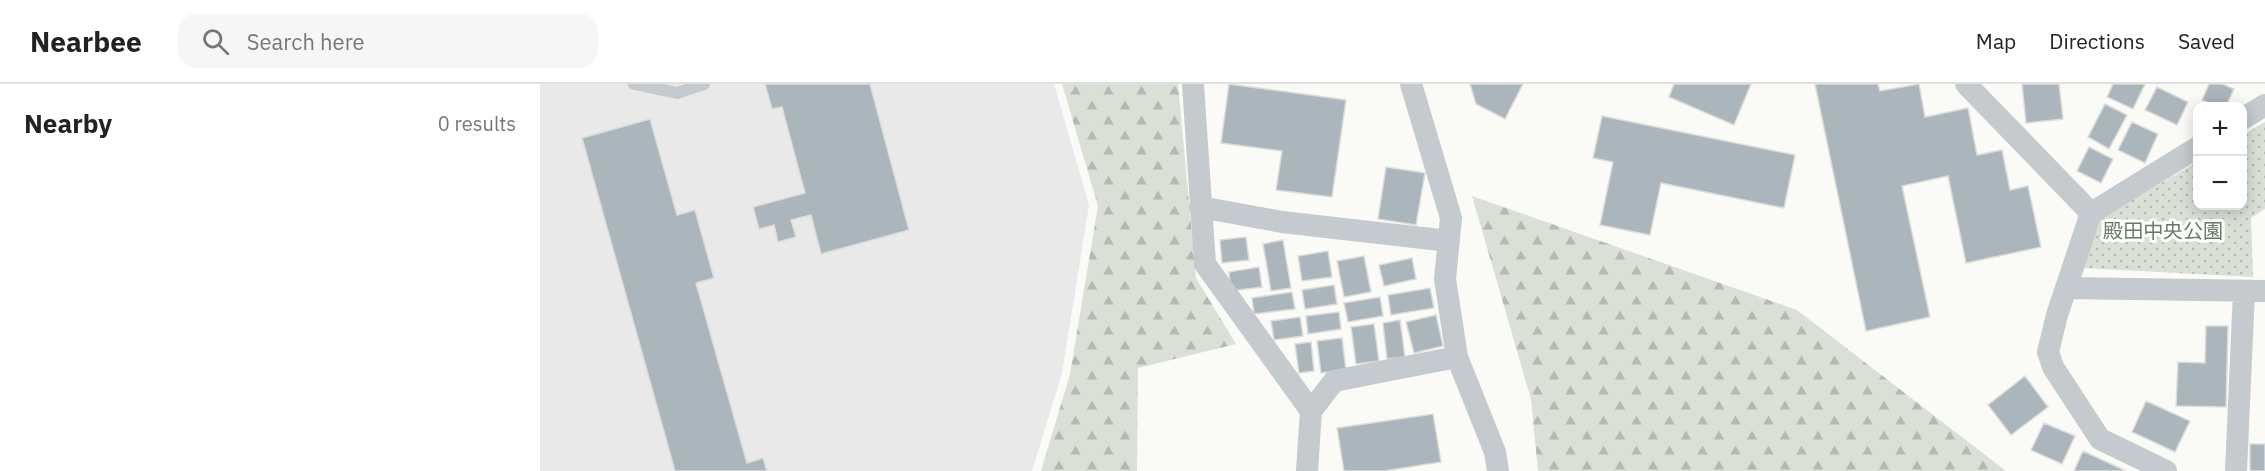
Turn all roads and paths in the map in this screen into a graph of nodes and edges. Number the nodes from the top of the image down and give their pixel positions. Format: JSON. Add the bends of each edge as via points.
{"nodes":[{"id":1,"x":634,"y":84,"type":"edge"},
{"id":2,"x":704,"y":84,"type":"edge"},
{"id":3,"x":1192,"y":84,"type":"edge"},
{"id":4,"x":1411,"y":84,"type":"edge"},
{"id":5,"x":1966,"y":84,"type":"edge"},
{"id":6,"x":2265,"y":105,"type":"edge"},
{"id":7,"x":2247,"y":116,"type":"edge"},
{"id":8,"x":2193,"y":150,"type":"edge"},
{"id":9,"x":1200,"y":207,"type":"junction"},
{"id":10,"x":2091,"y":213,"type":"junction"},
{"id":11,"x":1449,"y":241,"type":"junction"},
{"id":12,"x":2066,"y":288,"type":"junction"},
{"id":13,"x":2255,"y":291,"type":"edge"},
{"id":14,"x":1457,"y":357,"type":"junction"},
{"id":15,"x":1311,"y":411,"type":"junction"},
{"id":16,"x":1307,"y":471,"type":"edge"},
{"id":17,"x":1498,"y":471,"type":"edge"},
{"id":18,"x":2166,"y":471,"type":"edge"},
{"id":19,"x":2236,"y":471,"type":"edge"}],
"edges":[{"from":1,"to":2,"type":"lane","via":[[677,93]]},
{"from":3,"to":9,"type":"street"},
{"from":4,"to":11,"type":"street","via":[[1451,218]]},
{"from":5,"to":10,"type":"street"},
{"from":6,"to":7,"type":"street"},
{"from":8,"to":10,"type":"street"},
{"from":9,"to":11,"type":"street","via":[[1282,222]]},
{"from":9,"to":15,"type":"street","via":[[1205,264]]},
{"from":10,"to":12,"type":"street"},
{"from":11,"to":14,"type":"street","via":[[1445,279]]},
{"from":12,"to":13,"type":"street"},
{"from":12,"to":18,"type":"street","via":[[2048,352],[2053,367],[2100,439]]},
{"from":13,"to":19,"type":"street"},
{"from":14,"to":15,"type":"street","via":[[1334,381]]},
{"from":14,"to":17,"type":"street","via":[[1495,452]]},
{"from":15,"to":16,"type":"street"}]}
